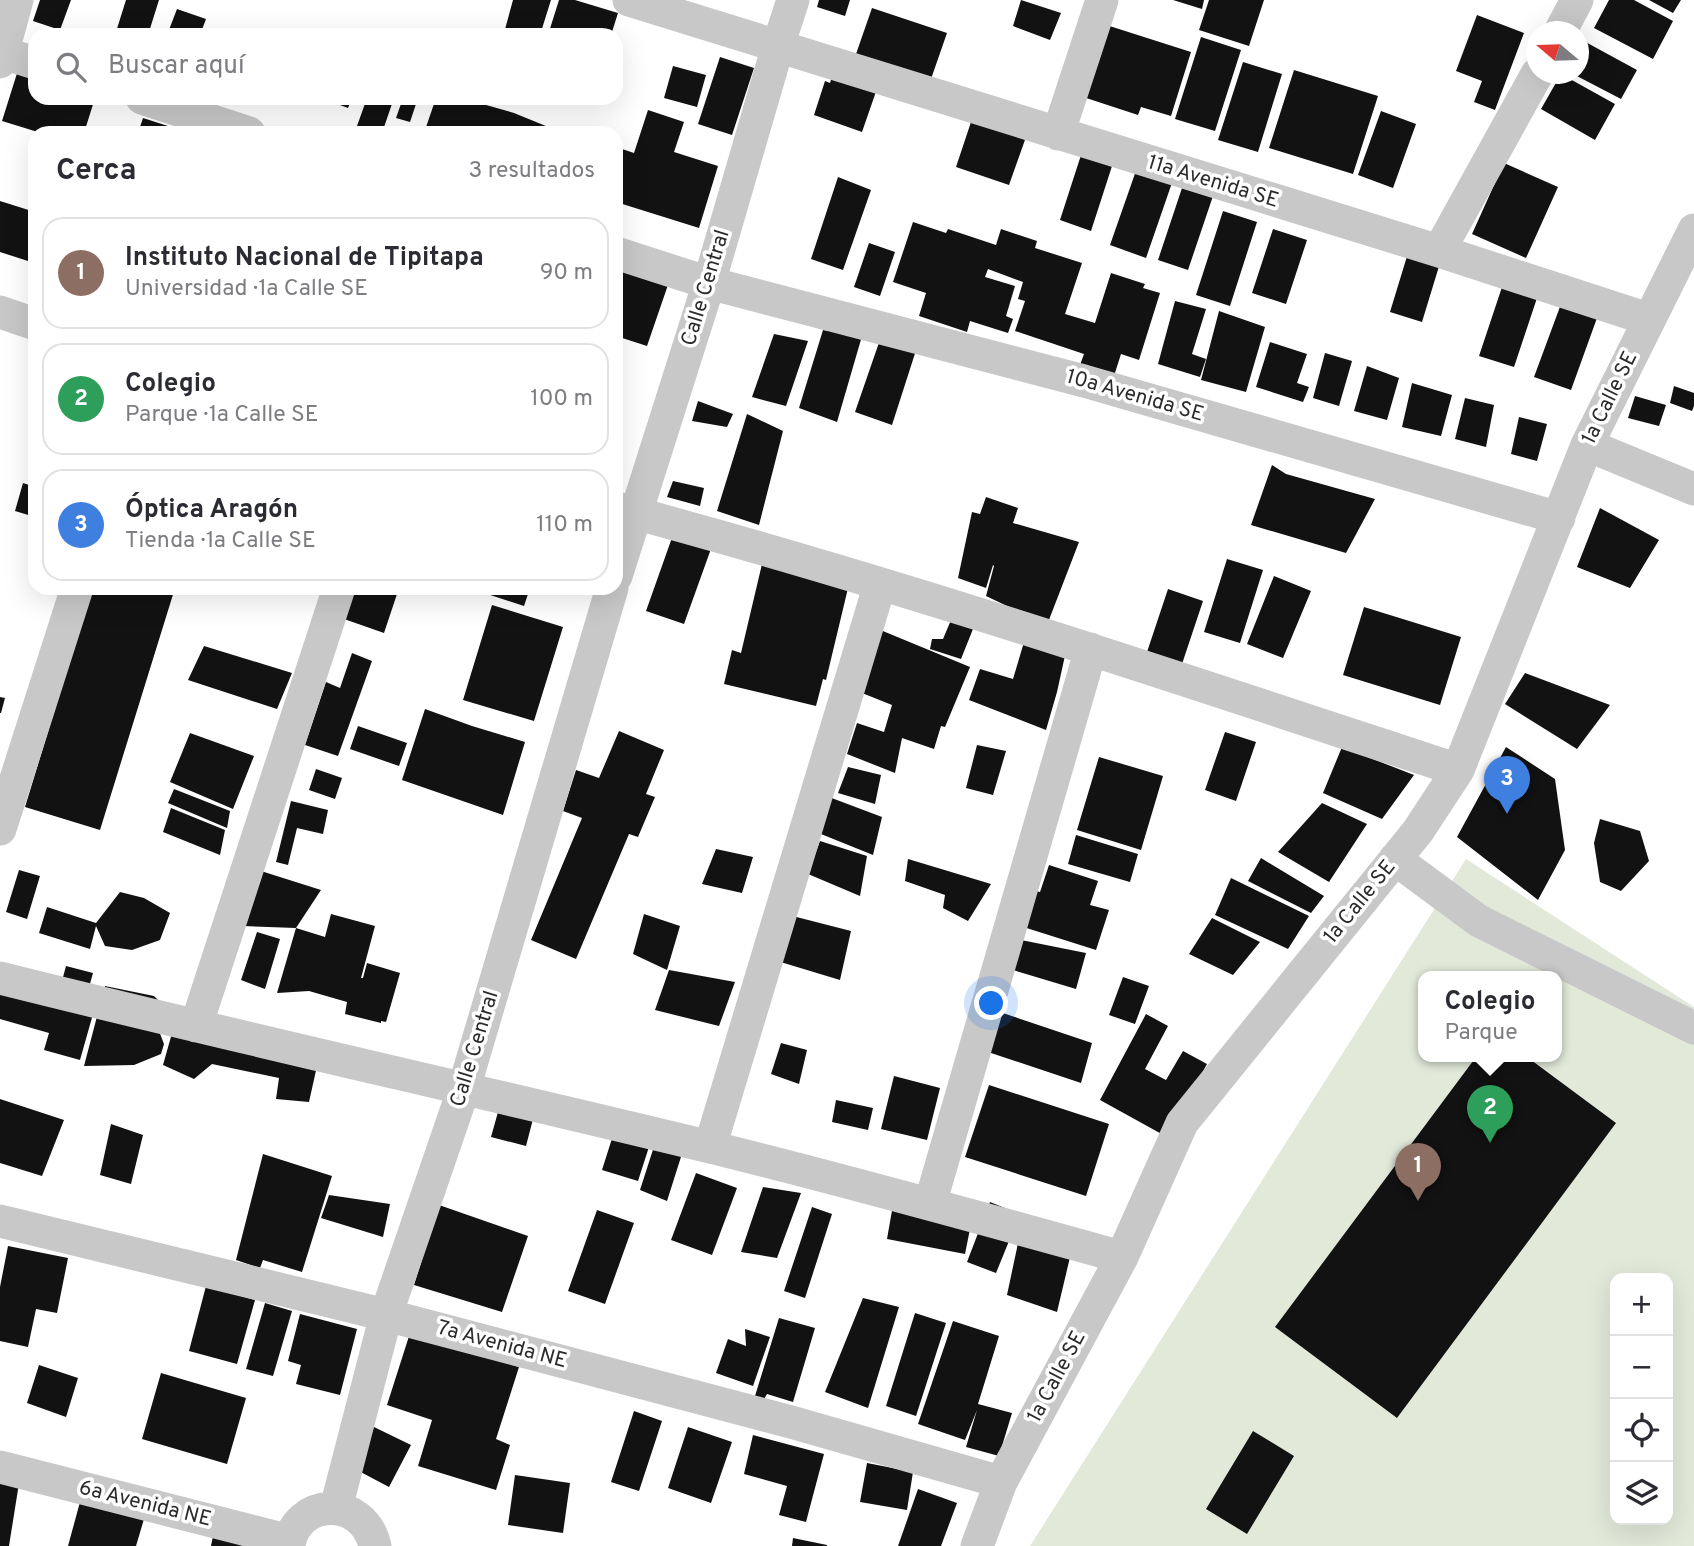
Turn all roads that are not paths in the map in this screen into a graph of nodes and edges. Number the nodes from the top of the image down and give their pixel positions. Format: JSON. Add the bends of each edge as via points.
{"nodes":[{"id":1,"x":17,"y":0,"type":"edge"},
{"id":2,"x":629,"y":0,"type":"edge"},
{"id":3,"x":793,"y":0,"type":"edge"},
{"id":4,"x":1102,"y":0,"type":"edge"},
{"id":5,"x":1577,"y":0,"type":"edge"},
{"id":6,"x":1566,"y":21,"type":"edge"},
{"id":7,"x":778,"y":46,"type":"junction"},
{"id":8,"x":1,"y":56,"type":"edge"},
{"id":9,"x":28,"y":62,"type":"edge"},
{"id":10,"x":1531,"y":84,"type":"edge"},
{"id":11,"x":163,"y":105,"type":"edge"},
{"id":12,"x":228,"y":126,"type":"edge"},
{"id":13,"x":1058,"y":134,"type":"junction"},
{"id":14,"x":1694,"y":230,"type":"edge"},
{"id":15,"x":1438,"y":251,"type":"junction"},
{"id":16,"x":623,"y":255,"type":"edge"},
{"id":17,"x":709,"y":283,"type":"junction"},
{"id":18,"x":0,"y":312,"type":"edge"},
{"id":19,"x":1648,"y":319,"type":"junction"},
{"id":20,"x":28,"y":322,"type":"edge"},
{"id":21,"x":1587,"y":444,"type":"junction"},
{"id":22,"x":1694,"y":489,"type":"edge"},
{"id":23,"x":625,"y":510,"type":"edge"},
{"id":24,"x":1559,"y":518,"type":"junction"},
{"id":25,"x":880,"y":584,"type":"junction"},
{"id":26,"x":75,"y":595,"type":"edge"},
{"id":27,"x":337,"y":595,"type":"edge"},
{"id":28,"x":610,"y":595,"type":"edge"},
{"id":29,"x":1091,"y":649,"type":"junction"},
{"id":30,"x":1458,"y":770,"type":"junction"},
{"id":31,"x":0,"y":829,"type":"edge"},
{"id":32,"x":1395,"y":859,"type":"junction"},
{"id":33,"x":0,"y":978,"type":"edge"},
{"id":34,"x":196,"y":1026,"type":"junction"},
{"id":35,"x":1694,"y":1028,"type":"edge"},
{"id":36,"x":464,"y":1088,"type":"junction"},
{"id":37,"x":710,"y":1147,"type":"junction"},
{"id":38,"x":930,"y":1205,"type":"junction"},
{"id":39,"x":0,"y":1221,"type":"edge"},
{"id":40,"x":1122,"y":1257,"type":"junction"},
{"id":41,"x":386,"y":1315,"type":"junction"},
{"id":42,"x":0,"y":1467,"type":"edge"},
{"id":43,"x":1001,"y":1482,"type":"junction"},
{"id":44,"x":337,"y":1508,"type":"junction"},
{"id":45,"x":290,"y":1543,"type":"edge"},
{"id":46,"x":375,"y":1546,"type":"edge"},
{"id":47,"x":976,"y":1546,"type":"edge"}],
"edges":[{"from":1,"to":8,"type":"street"},
{"from":2,"to":7,"type":"street","name":"11a Avenida SE"},
{"from":3,"to":7,"type":"street","name":"Calle Central"},
{"from":4,"to":13,"type":"street"},
{"from":5,"to":6,"type":"street"},
{"from":7,"to":13,"type":"street","name":"11a Avenida SE"},
{"from":7,"to":17,"type":"street","name":"Calle Central"},
{"from":8,"to":9,"type":"street"},
{"from":10,"to":15,"type":"street"},
{"from":11,"to":12,"type":"street"},
{"from":13,"to":15,"type":"street","name":"11a Avenida SE"},
{"from":14,"to":19,"type":"street","name":"1a Calle SE"},
{"from":15,"to":19,"type":"street","name":"11a Avenida SE"},
{"from":16,"to":17,"type":"street","name":"10a Avenida SE"},
{"from":17,"to":23,"type":"street","name":"Calle Central"},
{"from":17,"to":24,"type":"street","name":"10a Avenida SE","via":[[1084,381]]},
{"from":18,"to":20,"type":"street"},
{"from":19,"to":21,"type":"street","name":"1a Calle SE"},
{"from":21,"to":22,"type":"street"},
{"from":21,"to":24,"type":"street","name":"1a Calle SE"},
{"from":23,"to":25,"type":"street"},
{"from":24,"to":30,"type":"street","name":"1a Calle SE"},
{"from":25,"to":29,"type":"street"},
{"from":25,"to":37,"type":"street"},
{"from":26,"to":31,"type":"street"},
{"from":27,"to":34,"type":"street"},
{"from":28,"to":36,"type":"street","name":"Calle Central"},
{"from":29,"to":30,"type":"street"},
{"from":29,"to":38,"type":"street"},
{"from":30,"to":32,"type":"street","name":"1a Calle SE"},
{"from":32,"to":35,"type":"street","via":[[1479,921]]},
{"from":32,"to":40,"type":"street","name":"1a Calle SE","via":[[1182,1123]]},
{"from":33,"to":34,"type":"street"},
{"from":34,"to":36,"type":"street"},
{"from":36,"to":37,"type":"street"},
{"from":36,"to":41,"type":"street","name":"Calle Central"},
{"from":37,"to":38,"type":"street"},
{"from":38,"to":40,"type":"street"},
{"from":39,"to":41,"type":"street","name":"7a Avenida NE"},
{"from":40,"to":43,"type":"street","name":"1a Calle SE"},
{"from":41,"to":43,"type":"street","name":"7a Avenida NE"},
{"from":41,"to":44,"type":"street","name":"Calle Central"},
{"from":42,"to":45,"type":"street","name":"6a Avenida NE"},
{"from":43,"to":47,"type":"street","name":"1a Calle SE"},
{"from":44,"to":45,"type":"street","via":[[308,1516],[297,1526]]},
{"from":44,"to":46,"type":"street","via":[[364,1521]]}]}
